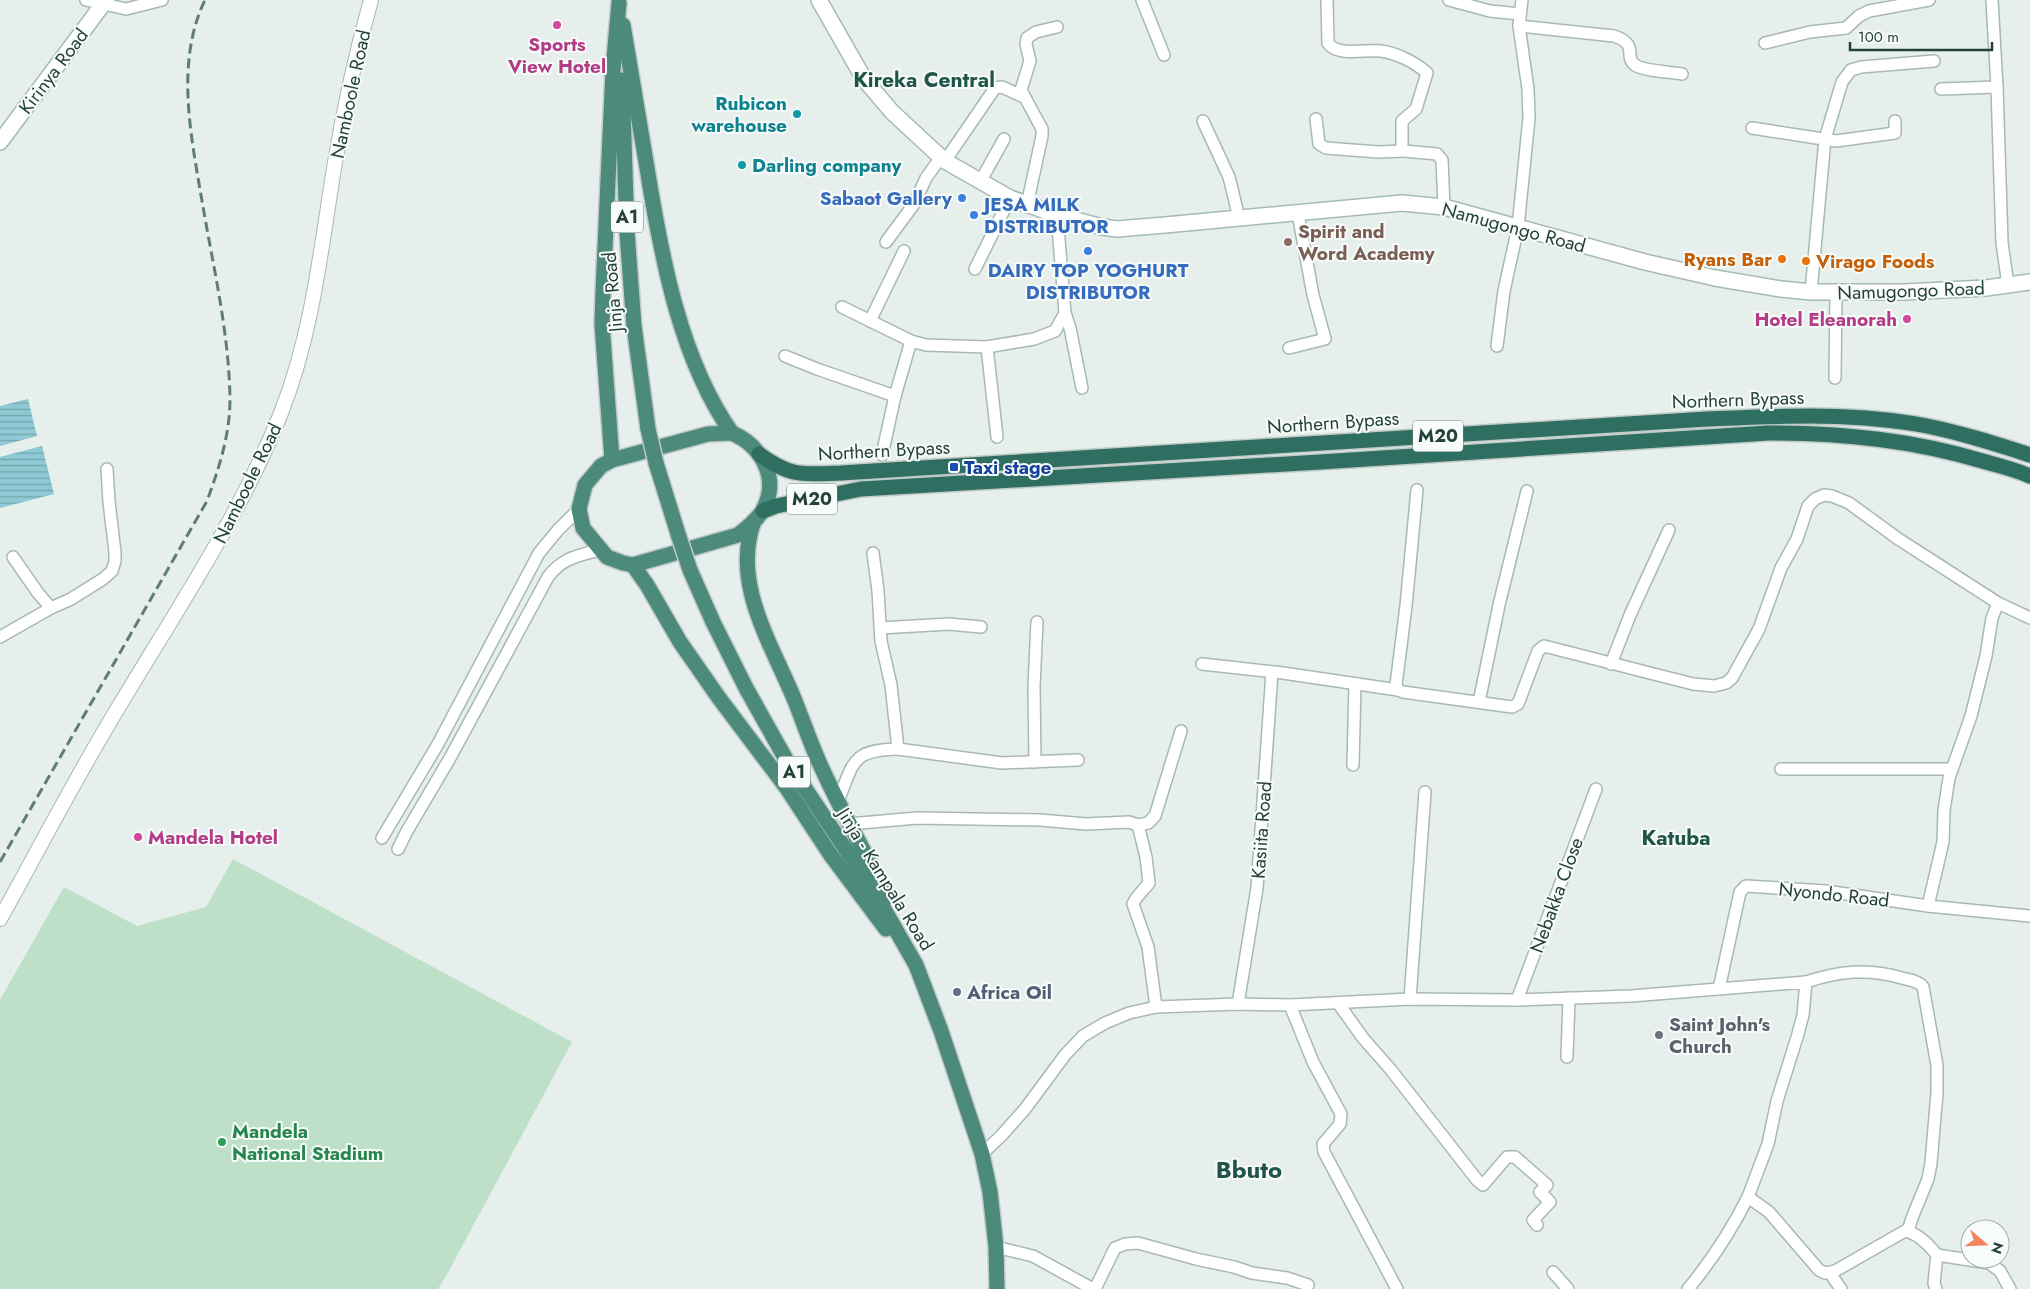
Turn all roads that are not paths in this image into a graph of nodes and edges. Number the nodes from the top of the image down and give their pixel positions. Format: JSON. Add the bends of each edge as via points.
{"nodes":[{"id":1,"x":86,"y":0,"type":"edge"},
{"id":2,"x":162,"y":0,"type":"edge"},
{"id":3,"x":371,"y":0,"type":"edge"},
{"id":4,"x":819,"y":0,"type":"edge"},
{"id":5,"x":1142,"y":0,"type":"edge"},
{"id":6,"x":1327,"y":0,"type":"edge"},
{"id":7,"x":1449,"y":0,"type":"edge"},
{"id":8,"x":1522,"y":0,"type":"edge"},
{"id":9,"x":1929,"y":0,"type":"edge"},
{"id":10,"x":1992,"y":0,"type":"edge"},
{"id":11,"x":619,"y":1,"type":"edge"},
{"id":12,"x":105,"y":2,"type":"edge"},
{"id":13,"x":1520,"y":20,"type":"junction"},
{"id":14,"x":1057,"y":27,"type":"dead end"},
{"id":15,"x":1765,"y":43,"type":"dead end"},
{"id":16,"x":1164,"y":55,"type":"dead end"},
{"id":17,"x":1934,"y":61,"type":"dead end"},
{"id":18,"x":1682,"y":74,"type":"dead end"},
{"id":19,"x":1997,"y":87,"type":"junction"},
{"id":20,"x":1941,"y":90,"type":"dead end"},
{"id":21,"x":1024,"y":96,"type":"junction"},
{"id":22,"x":1316,"y":119,"type":"dead end"},
{"id":23,"x":1203,"y":120,"type":"dead end"},
{"id":24,"x":1895,"y":121,"type":"dead end"},
{"id":25,"x":1752,"y":128,"type":"dead end"},
{"id":26,"x":1004,"y":139,"type":"dead end"},
{"id":27,"x":1825,"y":139,"type":"junction"},
{"id":28,"x":0,"y":142,"type":"edge"},
{"id":29,"x":1404,"y":151,"type":"junction"},
{"id":30,"x":943,"y":159,"type":"junction"},
{"id":31,"x":980,"y":182,"type":"junction"},
{"id":32,"x":1010,"y":198,"type":"junction"},
{"id":33,"x":1027,"y":205,"type":"junction"},
{"id":34,"x":1444,"y":207,"type":"junction"},
{"id":35,"x":1298,"y":214,"type":"junction"},
{"id":36,"x":1057,"y":215,"type":"junction"},
{"id":37,"x":1240,"y":218,"type":"junction"},
{"id":38,"x":1518,"y":228,"type":"junction"},
{"id":39,"x":886,"y":242,"type":"dead end"},
{"id":40,"x":904,"y":251,"type":"dead end"},
{"id":41,"x":975,"y":269,"type":"dead end"},
{"id":42,"x":2030,"y":282,"type":"edge"},
{"id":43,"x":2008,"y":285,"type":"junction"},
{"id":44,"x":1811,"y":292,"type":"junction"},
{"id":45,"x":1836,"y":293,"type":"junction"},
{"id":46,"x":842,"y":307,"type":"dead end"},
{"id":47,"x":1065,"y":313,"type":"junction"},
{"id":48,"x":870,"y":321,"type":"junction"},
{"id":49,"x":911,"y":341,"type":"junction"},
{"id":50,"x":1497,"y":346,"type":"dead end"},
{"id":51,"x":987,"y":347,"type":"junction"},
{"id":52,"x":1288,"y":348,"type":"dead end"},
{"id":53,"x":786,"y":356,"type":"dead end"},
{"id":54,"x":1835,"y":378,"type":"dead end"},
{"id":55,"x":1082,"y":388,"type":"dead end"},
{"id":56,"x":896,"y":396,"type":"junction"},
{"id":57,"x":732,"y":434,"type":"junction"},
{"id":58,"x":997,"y":436,"type":"dead end"},
{"id":59,"x":759,"y":454,"type":"junction"},
{"id":60,"x":882,"y":455,"type":"dead end"},
{"id":61,"x":2030,"y":455,"type":"edge"},
{"id":62,"x":612,"y":460,"type":"junction"},
{"id":63,"x":107,"y":469,"type":"dead end"},
{"id":64,"x":2030,"y":476,"type":"edge"},
{"id":65,"x":1417,"y":490,"type":"dead end"},
{"id":66,"x":1527,"y":491,"type":"dead end"},
{"id":67,"x":579,"y":509,"type":"junction"},
{"id":68,"x":759,"y":515,"type":"junction"},
{"id":69,"x":1669,"y":530,"type":"dead end"},
{"id":70,"x":599,"y":550,"type":"junction"},
{"id":71,"x":873,"y":554,"type":"dead end"},
{"id":72,"x":13,"y":557,"type":"dead end"},
{"id":73,"x":633,"y":565,"type":"junction"},
{"id":74,"x":690,"y":570,"type":"joint"},
{"id":75,"x":1998,"y":603,"type":"junction"},
{"id":76,"x":51,"y":608,"type":"junction"},
{"id":77,"x":2030,"y":618,"type":"edge"},
{"id":78,"x":1037,"y":622,"type":"dead end"},
{"id":79,"x":981,"y":627,"type":"dead end"},
{"id":80,"x":880,"y":628,"type":"junction"},
{"id":81,"x":0,"y":637,"type":"edge"},
{"id":82,"x":1202,"y":664,"type":"dead end"},
{"id":83,"x":1611,"y":664,"type":"junction"},
{"id":84,"x":1272,"y":672,"type":"junction"},
{"id":85,"x":1355,"y":684,"type":"junction"},
{"id":86,"x":1398,"y":690,"type":"junction"},
{"id":87,"x":1479,"y":702,"type":"junction"},
{"id":88,"x":1181,"y":731,"type":"dead end"},
{"id":89,"x":898,"y":749,"type":"junction"},
{"id":90,"x":1078,"y":760,"type":"dead end"},
{"id":91,"x":1035,"y":762,"type":"junction"},
{"id":92,"x":1353,"y":765,"type":"dead end"},
{"id":93,"x":1781,"y":769,"type":"dead end"},
{"id":94,"x":1952,"y":769,"type":"junction"},
{"id":95,"x":1596,"y":789,"type":"dead end"},
{"id":96,"x":1425,"y":792,"type":"dead end"},
{"id":97,"x":838,"y":802,"type":"junction"},
{"id":98,"x":849,"y":824,"type":"junction"},
{"id":99,"x":1138,"y":825,"type":"junction"},
{"id":100,"x":382,"y":838,"type":"dead end"},
{"id":101,"x":398,"y":849,"type":"dead end"},
{"id":102,"x":1928,"y":906,"type":"junction"},
{"id":103,"x":2030,"y":916,"type":"edge"},
{"id":104,"x":0,"y":920,"type":"edge"},
{"id":105,"x":916,"y":965,"type":"junction"},
{"id":106,"x":1806,"y":982,"type":"junction"},
{"id":107,"x":1719,"y":989,"type":"junction"},
{"id":108,"x":1569,"y":998,"type":"junction"},
{"id":109,"x":1410,"y":999,"type":"junction"},
{"id":110,"x":1517,"y":1000,"type":"junction"},
{"id":111,"x":1338,"y":1003,"type":"junction"},
{"id":112,"x":1238,"y":1004,"type":"junction"},
{"id":113,"x":1290,"y":1005,"type":"junction"},
{"id":114,"x":1156,"y":1007,"type":"junction"},
{"id":115,"x":1567,"y":1057,"type":"dead end"},
{"id":116,"x":982,"y":1154,"type":"junction"},
{"id":117,"x":1748,"y":1197,"type":"junction"},
{"id":118,"x":1537,"y":1225,"type":"dead end"},
{"id":119,"x":1908,"y":1231,"type":"junction"},
{"id":120,"x":996,"y":1247,"type":"junction"},
{"id":121,"x":1936,"y":1255,"type":"junction"},
{"id":122,"x":1553,"y":1272,"type":"dead end"},
{"id":123,"x":1830,"y":1273,"type":"junction"},
{"id":124,"x":1308,"y":1285,"type":"dead end"},
{"id":125,"x":997,"y":1289,"type":"edge"},
{"id":126,"x":1094,"y":1289,"type":"edge"},
{"id":127,"x":1397,"y":1289,"type":"edge"},
{"id":128,"x":1568,"y":1289,"type":"edge"},
{"id":129,"x":1688,"y":1289,"type":"edge"},
{"id":130,"x":1841,"y":1289,"type":"edge"},
{"id":131,"x":1936,"y":1289,"type":"edge"},
{"id":132,"x":2010,"y":1289,"type":"edge"}],
"edges":[{"from":1,"to":12,"type":"street"},
{"from":2,"to":12,"type":"street","via":[[126,9]]},
{"from":3,"to":104,"type":"street","name":"Namboole Road","via":[[335,162],[312,309],[282,412],[223,536],[116,711]]},
{"from":4,"to":30,"type":"main road","name":"Namugongo Road","via":[[864,78],[892,112]]},
{"from":5,"to":16,"type":"street"},
{"from":6,"to":29,"type":"street","via":[[1330,46],[1345,50],[1381,51],[1419,66],[1426,73],[1416,109],[1402,121]]},
{"from":7,"to":13,"type":"street"},
{"from":8,"to":13,"type":"street"},
{"from":9,"to":15,"type":"street","via":[[1869,11],[1846,28],[1810,32]]},
{"from":10,"to":19,"type":"street"},
{"from":11,"to":57,"type":"highway","via":[[666,270],[684,333],[719,415]]},
{"from":11,"to":62,"type":"highway","via":[[602,324]]},
{"from":11,"to":74,"type":"highway","name":"Jinja Road","number":"A1","bridge":true,"via":[[627,232],[634,326],[648,430]]},
{"from":12,"to":28,"type":"main road","name":"Kirinya Road"},
{"from":13,"to":18,"type":"street","via":[[1614,36],[1628,43],[1631,61],[1637,66]]},
{"from":13,"to":38,"type":"street","via":[[1529,118]]},
{"from":14,"to":21,"type":"street","via":[[1036,32],[1027,38],[1030,61],[1022,83]]},
{"from":17,"to":27,"type":"street","via":[[1851,70],[1842,82]]},
{"from":19,"to":20,"type":"street"},
{"from":19,"to":43,"type":"street","via":[[2002,243]]},
{"from":21,"to":30,"type":"street","via":[[1002,87],[994,88]]},
{"from":21,"to":33,"type":"street","via":[[1042,129]]},
{"from":22,"to":29,"type":"street","via":[[1319,144],[1326,148]]},
{"from":23,"to":37,"type":"street","via":[[1229,177]]},
{"from":24,"to":27,"type":"street","via":[[1895,133],[1846,141]]},
{"from":25,"to":27,"type":"street"},
{"from":26,"to":31,"type":"street"},
{"from":27,"to":44,"type":"street"},
{"from":29,"to":34,"type":"street","via":[[1440,157]]},
{"from":30,"to":31,"type":"main road","name":"Namugongo Road"},
{"from":30,"to":39,"type":"street","via":[[926,178],[914,204]]},
{"from":31,"to":32,"type":"main road","name":"Namugongo Road"},
{"from":32,"to":33,"type":"main road","name":"Namugongo Road"},
{"from":32,"to":41,"type":"street"},
{"from":33,"to":36,"type":"main road","name":"Namugongo Road"},
{"from":34,"to":35,"type":"main road","name":"Namugongo Road","via":[[1402,203]]},
{"from":34,"to":38,"type":"main road","name":"Namugongo Road"},
{"from":35,"to":37,"type":"main road","name":"Namugongo Road"},
{"from":35,"to":52,"type":"street","via":[[1324,339]]},
{"from":36,"to":37,"type":"main road","name":"Namugongo Road","via":[[1117,228]]},
{"from":36,"to":47,"type":"street"},
{"from":38,"to":44,"type":"main road","name":"Namugongo Road","via":[[1715,278]]},
{"from":38,"to":50,"type":"street","via":[[1504,291]]},
{"from":40,"to":48,"type":"street"},
{"from":42,"to":43,"type":"main road","name":"Namugongo Road"},
{"from":43,"to":45,"type":"main road","name":"Namugongo Road"},
{"from":44,"to":45,"type":"main road","name":"Namugongo Road"},
{"from":45,"to":54,"type":"street"},
{"from":46,"to":48,"type":"street"},
{"from":47,"to":51,"type":"street","via":[[1056,331],[1034,339]]},
{"from":47,"to":55,"type":"street"},
{"from":48,"to":49,"type":"street"},
{"from":49,"to":51,"type":"street","via":[[926,345]]},
{"from":49,"to":56,"type":"street"},
{"from":51,"to":58,"type":"street"},
{"from":53,"to":56,"type":"street"},
{"from":56,"to":60,"type":"street"},
{"from":57,"to":59,"type":"highway","via":[[742,438]]},
{"from":57,"to":62,"type":"highway","via":[[708,434]]},
{"from":59,"to":61,"type":"highway","name":"Northern Bypass","number":"M20","via":[[789,472],[841,473],[1800,415],[1925,426],[1979,438]]},
{"from":59,"to":68,"type":"highway","via":[[768,470],[770,482],[768,498]]},
{"from":62,"to":67,"type":"highway","via":[[601,466],[585,485]]},
{"from":63,"to":76,"type":"street","via":[[115,552],[112,571],[71,599]]},
{"from":64,"to":68,"type":"highway","name":"Northern Bypass","number":"M20","via":[[1950,451],[1875,437],[1768,433],[861,489],[786,504]]},
{"from":65,"to":86,"type":"street","via":[[1396,674]]},
{"from":66,"to":87,"type":"street"},
{"from":67,"to":70,"type":"highway","via":[[583,528]]},
{"from":67,"to":100,"type":"street","via":[[539,553],[433,753]]},
{"from":68,"to":73,"type":"highway","via":[[738,535]]},
{"from":68,"to":97,"type":"highway","via":[[748,537],[746,553],[757,612]]},
{"from":69,"to":83,"type":"street"},
{"from":70,"to":73,"type":"highway","via":[[611,559]]},
{"from":70,"to":101,"type":"street","via":[[565,560],[548,576]]},
{"from":71,"to":80,"type":"street"},
{"from":72,"to":76,"type":"street"},
{"from":73,"to":105,"type":"highway","via":[[718,698],[786,787],[830,854]]},
{"from":74,"to":105,"type":"highway","name":"Jinja - Kampala Road","number":"A1","via":[[746,688],[788,763],[873,890]]},
{"from":75,"to":77,"type":"street"},
{"from":75,"to":83,"type":"street","via":[[1849,503],[1824,495],[1808,506],[1759,629],[1732,678],[1726,683],[1714,686],[1693,684]]},
{"from":75,"to":94,"type":"street","via":[[1971,716]]},
{"from":76,"to":81,"type":"street"},
{"from":78,"to":91,"type":"street"},
{"from":79,"to":80,"type":"street","via":[[930,624]]},
{"from":80,"to":89,"type":"street"},
{"from":82,"to":84,"type":"street"},
{"from":83,"to":87,"type":"street","via":[[1544,646],[1538,651],[1518,704],[1512,707]]},
{"from":84,"to":85,"type":"street"},
{"from":84,"to":112,"type":"street","name":"Kasiita Road","via":[[1257,888]]},
{"from":85,"to":86,"type":"street"},
{"from":85,"to":92,"type":"street"},
{"from":86,"to":87,"type":"street"},
{"from":88,"to":99,"type":"street","via":[[1155,816],[1148,823]]},
{"from":89,"to":91,"type":"street","via":[[1002,763]]},
{"from":89,"to":97,"type":"street","via":[[864,753],[857,758]]},
{"from":90,"to":91,"type":"street"},
{"from":93,"to":94,"type":"street"},
{"from":94,"to":102,"type":"street","via":[[1945,802],[1943,842]]},
{"from":95,"to":110,"type":"street","name":"Nebakka Close"},
{"from":96,"to":109,"type":"street"},
{"from":97,"to":98,"type":"highway"},
{"from":98,"to":99,"type":"street","via":[[926,818],[1086,824],[1130,822]]},
{"from":98,"to":105,"type":"highway","via":[[898,916]]},
{"from":99,"to":114,"type":"street","via":[[1148,882],[1133,904],[1148,948]]},
{"from":102,"to":103,"type":"street","name":"Nyondo Road"},
{"from":102,"to":107,"type":"street","name":"Nyondo Road","via":[[1826,891],[1746,886],[1740,892]]},
{"from":105,"to":116,"type":"highway","name":"Jinja - Kampala Road","number":"A1"},
{"from":106,"to":107,"type":"street"},
{"from":106,"to":117,"type":"street","via":[[1800,1028],[1777,1101],[1768,1144]]},
{"from":106,"to":119,"type":"street","via":[[1826,975],[1873,971],[1917,982],[1923,987],[1937,1065],[1937,1093],[1928,1179]]},
{"from":107,"to":108,"type":"street"},
{"from":108,"to":110,"type":"street"},
{"from":108,"to":115,"type":"street"},
{"from":109,"to":110,"type":"street"},
{"from":109,"to":111,"type":"street"},
{"from":111,"to":113,"type":"street"},
{"from":111,"to":118,"type":"street","via":[[1477,1180],[1483,1184],[1507,1157],[1515,1157],[1547,1185],[1540,1192],[1550,1202],[1533,1220]]},
{"from":112,"to":113,"type":"street"},
{"from":112,"to":114,"type":"street"},
{"from":113,"to":127,"type":"street","via":[[1313,1062],[1341,1114],[1340,1124],[1323,1144],[1324,1152]]},
{"from":114,"to":116,"type":"street","via":[[1129,1013],[1083,1036],[1025,1109]]},
{"from":116,"to":120,"type":"highway","name":"Jinja - Kampala Road","number":"A1"},
{"from":117,"to":123,"type":"street","via":[[1769,1212],[1819,1270]]},
{"from":117,"to":129,"type":"street","via":[[1732,1229]]},
{"from":119,"to":121,"type":"street","via":[[1930,1246]]},
{"from":119,"to":123,"type":"street"},
{"from":120,"to":125,"type":"highway","name":"Jinja - Kampala Road","number":"A1"},
{"from":120,"to":126,"type":"street","via":[[1033,1256]]},
{"from":121,"to":131,"type":"street"},
{"from":121,"to":132,"type":"street","via":[[1989,1264],[2000,1271]]},
{"from":122,"to":128,"type":"street"},
{"from":123,"to":130,"type":"street"},
{"from":124,"to":126,"type":"street","via":[[1196,1260],[1138,1242],[1115,1248]]}]}
